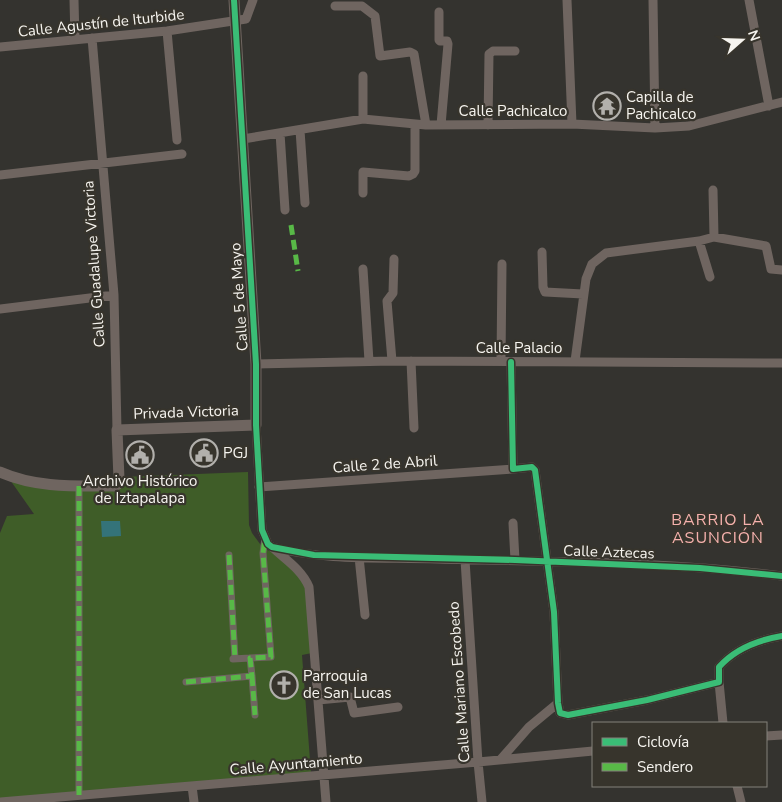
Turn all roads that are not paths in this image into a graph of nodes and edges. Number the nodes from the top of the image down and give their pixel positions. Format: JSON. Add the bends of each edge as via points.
{"nodes":[{"id":1,"x":74,"y":0,"type":"edge"},
{"id":2,"x":234,"y":0,"type":"edge"},
{"id":3,"x":253,"y":0,"type":"edge"},
{"id":4,"x":567,"y":0,"type":"edge"},
{"id":5,"x":653,"y":0,"type":"edge"},
{"id":6,"x":749,"y":0,"type":"edge"},
{"id":7,"x":335,"y":6,"type":"dead end"},
{"id":8,"x":438,"y":12,"type":"dead end"},
{"id":9,"x":235,"y":21,"type":"junction"},
{"id":10,"x":167,"y":31,"type":"junction"},
{"id":11,"x":92,"y":38,"type":"junction"},
{"id":12,"x":75,"y":40,"type":"junction"},
{"id":13,"x":0,"y":47,"type":"edge"},
{"id":14,"x":515,"y":51,"type":"dead end"},
{"id":15,"x":363,"y":76,"type":"dead end"},
{"id":16,"x":782,"y":102,"type":"edge"},
{"id":17,"x":768,"y":106,"type":"junction"},
{"id":18,"x":363,"y":119,"type":"junction"},
{"id":19,"x":415,"y":124,"type":"junction"},
{"id":20,"x":572,"y":124,"type":"junction"},
{"id":21,"x":426,"y":125,"type":"junction"},
{"id":22,"x":441,"y":125,"type":"junction"},
{"id":23,"x":488,"y":125,"type":"junction"},
{"id":24,"x":654,"y":128,"type":"junction"},
{"id":25,"x":300,"y":130,"type":"junction"},
{"id":26,"x":280,"y":133,"type":"junction"},
{"id":27,"x":243,"y":139,"type":"junction"},
{"id":28,"x":177,"y":140,"type":"dead end"},
{"id":29,"x":182,"y":154,"type":"dead end"},
{"id":30,"x":102,"y":164,"type":"junction"},
{"id":31,"x":0,"y":175,"type":"edge"},
{"id":32,"x":713,"y":190,"type":"dead end"},
{"id":33,"x":363,"y":193,"type":"dead end"},
{"id":34,"x":305,"y":203,"type":"dead end"},
{"id":35,"x":285,"y":210,"type":"dead end"},
{"id":36,"x":714,"y":237,"type":"junction"},
{"id":37,"x":699,"y":241,"type":"junction"},
{"id":38,"x":542,"y":252,"type":"dead end"},
{"id":39,"x":394,"y":260,"type":"dead end"},
{"id":40,"x":502,"y":264,"type":"dead end"},
{"id":41,"x":363,"y":268,"type":"dead end"},
{"id":42,"x":782,"y":270,"type":"edge"},
{"id":43,"x":710,"y":277,"type":"dead end"},
{"id":44,"x":583,"y":294,"type":"junction"},
{"id":45,"x":114,"y":295,"type":"junction"},
{"id":46,"x":0,"y":309,"type":"edge"},
{"id":47,"x":369,"y":361,"type":"junction"},
{"id":48,"x":392,"y":361,"type":"junction"},
{"id":49,"x":411,"y":361,"type":"junction"},
{"id":50,"x":575,"y":361,"type":"junction"},
{"id":51,"x":501,"y":362,"type":"junction"},
{"id":52,"x":511,"y":362,"type":"junction"},
{"id":53,"x":782,"y":363,"type":"edge"},
{"id":54,"x":256,"y":364,"type":"junction"},
{"id":55,"x":256,"y":399,"type":"junction"},
{"id":56,"x":256,"y":425,"type":"junction"},
{"id":57,"x":235,"y":426,"type":"junction"},
{"id":58,"x":414,"y":428,"type":"dead end"},
{"id":59,"x":117,"y":430,"type":"junction"},
{"id":60,"x":513,"y":469,"type":"junction"},
{"id":61,"x":0,"y":472,"type":"edge"},
{"id":62,"x":79,"y":486,"type":"junction"},
{"id":63,"x":259,"y":487,"type":"junction"},
{"id":64,"x":513,"y":523,"type":"dead end"},
{"id":65,"x":265,"y":538,"type":"junction"},
{"id":66,"x":272,"y":547,"type":"junction"},
{"id":67,"x":229,"y":555,"type":"dead end"},
{"id":68,"x":359,"y":557,"type":"junction"},
{"id":69,"x":465,"y":560,"type":"junction"},
{"id":70,"x":515,"y":560,"type":"junction"},
{"id":71,"x":547,"y":562,"type":"junction"},
{"id":72,"x":782,"y":576,"type":"edge"},
{"id":73,"x":365,"y":615,"type":"dead end"},
{"id":74,"x":782,"y":636,"type":"edge"},
{"id":75,"x":250,"y":658,"type":"junction"},
{"id":76,"x":252,"y":676,"type":"junction"},
{"id":77,"x":186,"y":682,"type":"dead end"},
{"id":78,"x":719,"y":682,"type":"junction"},
{"id":79,"x":318,"y":700,"type":"junction"},
{"id":80,"x":558,"y":703,"type":"junction"},
{"id":81,"x":398,"y":707,"type":"dead end"},
{"id":82,"x":255,"y":715,"type":"dead end"},
{"id":83,"x":724,"y":722,"type":"edge"},
{"id":84,"x":782,"y":735,"type":"edge"},
{"id":85,"x":767,"y":736,"type":"edge"},
{"id":86,"x":592,"y":751,"type":"edge"},
{"id":87,"x":501,"y":760,"type":"junction"},
{"id":88,"x":478,"y":762,"type":"junction"},
{"id":89,"x":323,"y":775,"type":"junction"},
{"id":90,"x":192,"y":786,"type":"junction"},
{"id":91,"x":737,"y":787,"type":"edge"},
{"id":92,"x":79,"y":799,"type":"edge"},
{"id":93,"x":0,"y":802,"type":"edge"},
{"id":94,"x":194,"y":802,"type":"edge"},
{"id":95,"x":326,"y":802,"type":"edge"},
{"id":96,"x":482,"y":802,"type":"edge"},
{"id":97,"x":741,"y":802,"type":"edge"}],
"edges":[{"from":1,"to":12,"type":"street"},
{"from":2,"to":9,"type":"street","name":"Calle 5 de Mayo"},
{"from":3,"to":9,"type":"street","via":[[246,19]]},
{"from":4,"to":20,"type":"street"},
{"from":5,"to":24,"type":"street"},
{"from":6,"to":17,"type":"street"},
{"from":7,"to":21,"type":"street","via":[[362,6],[375,16],[380,56],[414,54]]},
{"from":8,"to":22,"type":"street","via":[[439,40],[448,44]]},
{"from":9,"to":10,"type":"street","name":"Calle Agustín de Iturbide"},
{"from":9,"to":27,"type":"street","name":"Calle 5 de Mayo"},
{"from":10,"to":11,"type":"street","name":"Calle Agustín de Iturbide"},
{"from":10,"to":28,"type":"street"},
{"from":11,"to":12,"type":"street","name":"Calle Agustín de Iturbide"},
{"from":11,"to":30,"type":"street","name":"Calle Guadalupe Victoria"},
{"from":12,"to":13,"type":"street","name":"Calle Agustín de Iturbide"},
{"from":14,"to":23,"type":"street","via":[[493,51],[490,54]]},
{"from":15,"to":18,"type":"street"},
{"from":16,"to":17,"type":"street","name":"Calle Pachicalco"},
{"from":17,"to":24,"type":"street","name":"Calle Pachicalco","via":[[689,126]]},
{"from":18,"to":19,"type":"street","name":"Calle Pachicalco"},
{"from":18,"to":25,"type":"street","name":"Calle Pachicalco"},
{"from":19,"to":21,"type":"street","name":"Calle Pachicalco"},
{"from":19,"to":33,"type":"street","via":[[413,174],[362,172]]},
{"from":20,"to":23,"type":"street","name":"Calle Pachicalco"},
{"from":20,"to":24,"type":"street","name":"Calle Pachicalco"},
{"from":21,"to":22,"type":"street","name":"Calle Pachicalco"},
{"from":22,"to":23,"type":"street","name":"Calle Pachicalco"},
{"from":25,"to":26,"type":"street","name":"Calle Pachicalco"},
{"from":25,"to":34,"type":"street"},
{"from":26,"to":27,"type":"street","name":"Calle Pachicalco"},
{"from":26,"to":35,"type":"street"},
{"from":27,"to":54,"type":"street","name":"Calle 5 de Mayo"},
{"from":29,"to":30,"type":"street"},
{"from":30,"to":31,"type":"street"},
{"from":30,"to":45,"type":"street","name":"Calle Guadalupe Victoria"},
{"from":32,"to":36,"type":"street"},
{"from":36,"to":37,"type":"street"},
{"from":36,"to":42,"type":"street","via":[[766,246],[771,269]]},
{"from":37,"to":43,"type":"street"},
{"from":37,"to":44,"type":"street","via":[[606,253],[592,264]]},
{"from":38,"to":44,"type":"street","via":[[545,292]]},
{"from":39,"to":48,"type":"street","via":[[393,293],[387,301]]},
{"from":40,"to":51,"type":"street"},
{"from":41,"to":47,"type":"street"},
{"from":44,"to":50,"type":"street"},
{"from":45,"to":46,"type":"street"},
{"from":45,"to":59,"type":"street","name":"Calle Guadalupe Victoria"},
{"from":47,"to":48,"type":"street","name":"Calle Palacio"},
{"from":47,"to":54,"type":"street","name":"Calle Palacio"},
{"from":48,"to":49,"type":"street","name":"Calle Palacio"},
{"from":49,"to":51,"type":"street","name":"Calle Palacio"},
{"from":49,"to":58,"type":"street"},
{"from":50,"to":52,"type":"street","name":"Calle Palacio"},
{"from":50,"to":53,"type":"street","name":"Calle Palacio"},
{"from":51,"to":52,"type":"street","name":"Calle Palacio"},
{"from":52,"to":60,"type":"street"},
{"from":54,"to":55,"type":"street","name":"Calle 5 de Mayo"},
{"from":55,"to":56,"type":"street","name":"Calle 5 de Mayo"},
{"from":55,"to":57,"type":"street","via":[[248,414]]},
{"from":56,"to":57,"type":"street","name":"Privada Victoria"},
{"from":56,"to":63,"type":"street","name":"Calle 5 de Mayo"},
{"from":57,"to":59,"type":"street","name":"Privada Victoria"},
{"from":59,"to":62,"type":"street","name":"Calle Guadalupe Victoria","via":[[118,484]]},
{"from":60,"to":63,"type":"street","name":"Calle 2 de Abril"},
{"from":60,"to":71,"type":"street","name":"Calle 2 de Abril","via":[[534,468]]},
{"from":61,"to":62,"type":"street","via":[[30,482]]},
{"from":62,"to":92,"type":"street"},
{"from":63,"to":65,"type":"street","name":"Calle 5 de Mayo"},
{"from":64,"to":70,"type":"street"},
{"from":65,"to":66,"type":"street","name":"Calle 5 de Mayo"},
{"from":65,"to":75,"type":"street","via":[[263,552],[271,656]]},
{"from":66,"to":68,"type":"street","name":"Calle Aztecas","via":[[314,555]]},
{"from":66,"to":79,"type":"street","name":"Calle 5 de Mayo","via":[[299,570],[309,586]]},
{"from":67,"to":75,"type":"street","via":[[234,659]]},
{"from":68,"to":69,"type":"street","name":"Calle Aztecas"},
{"from":68,"to":73,"type":"street"},
{"from":69,"to":70,"type":"street","name":"Calle Aztecas"},
{"from":69,"to":88,"type":"street","name":"Calle Mariano Escobedo"},
{"from":70,"to":71,"type":"street","name":"Calle Aztecas"},
{"from":71,"to":72,"type":"street","name":"Calle Aztecas","via":[[705,568]]},
{"from":71,"to":80,"type":"street","via":[[554,612]]},
{"from":74,"to":78,"type":"street","via":[[745,647],[726,659],[719,666]]},
{"from":75,"to":76,"type":"street"},
{"from":76,"to":77,"type":"street"},
{"from":76,"to":82,"type":"street"},
{"from":78,"to":80,"type":"street","via":[[568,715],[560,713]]},
{"from":78,"to":83,"type":"street"},
{"from":79,"to":81,"type":"street","via":[[350,698],[354,713]]},
{"from":79,"to":89,"type":"street","name":"Calle 5 de Mayo"},
{"from":80,"to":87,"type":"street","via":[[528,727]]},
{"from":84,"to":85,"type":"street"},
{"from":86,"to":87,"type":"street","name":"Calle Ayuntamiento"},
{"from":87,"to":88,"type":"street","name":"Calle Ayuntamiento"},
{"from":88,"to":89,"type":"street","name":"Calle Ayuntamiento"},
{"from":88,"to":96,"type":"street","name":"Calle Mariano Escobedo"},
{"from":89,"to":90,"type":"street","name":"Calle Ayuntamiento"},
{"from":89,"to":95,"type":"street","name":"Calle 5 de Mayo"},
{"from":90,"to":92,"type":"street","name":"Calle Ayuntamiento"},
{"from":90,"to":94,"type":"street"},
{"from":91,"to":97,"type":"street"},
{"from":92,"to":93,"type":"street","name":"Calle Ayuntamiento"}]}
